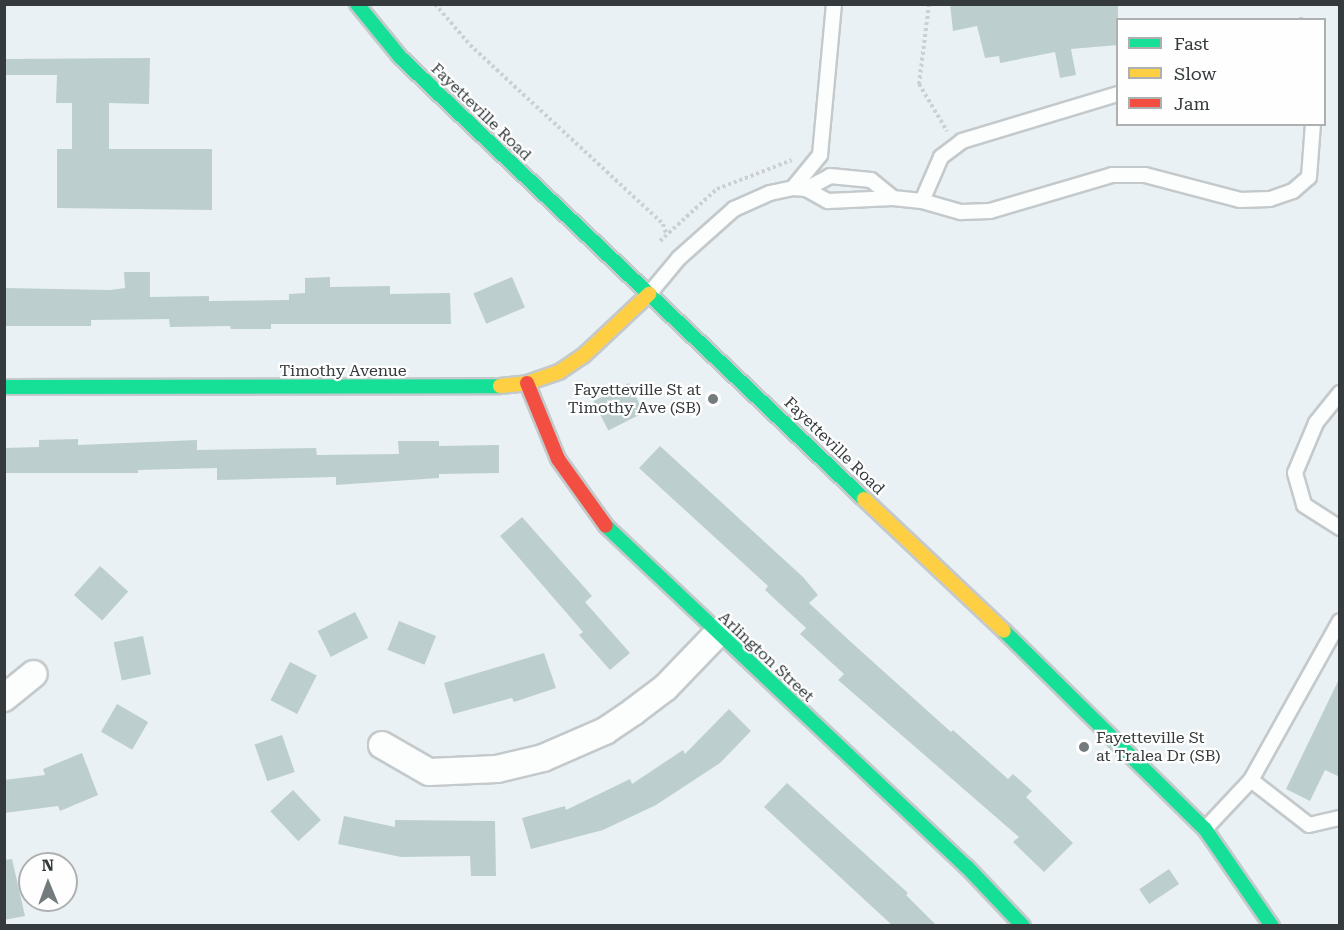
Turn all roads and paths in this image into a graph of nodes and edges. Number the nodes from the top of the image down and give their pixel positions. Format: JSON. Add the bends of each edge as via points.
{"nodes":[{"id":1,"x":357,"y":4,"type":"edge"},
{"id":2,"x":435,"y":4,"type":"edge"},
{"id":3,"x":834,"y":4,"type":"edge"},
{"id":4,"x":929,"y":4,"type":"edge"},
{"id":5,"x":1116,"y":95,"type":"edge"},
{"id":6,"x":1313,"y":126,"type":"edge"},
{"id":7,"x":953,"y":129,"type":"dead end"},
{"id":8,"x":948,"y":133,"type":"junction"},
{"id":9,"x":941,"y":137,"type":"dead end"},
{"id":10,"x":799,"y":189,"type":"junction"},
{"id":11,"x":893,"y":198,"type":"junction"},
{"id":12,"x":922,"y":201,"type":"junction"},
{"id":13,"x":666,"y":233,"type":"dead end"},
{"id":14,"x":649,"y":294,"type":"junction"},
{"id":15,"x":527,"y":383,"type":"junction"},
{"id":16,"x":4,"y":387,"type":"edge"},
{"id":17,"x":1339,"y":394,"type":"edge"},
{"id":18,"x":1340,"y":528,"type":"edge"},
{"id":19,"x":1340,"y":621,"type":"edge"},
{"id":20,"x":717,"y":634,"type":"junction"},
{"id":21,"x":34,"y":674,"type":"dead end"},
{"id":22,"x":4,"y":698,"type":"edge"},
{"id":23,"x":382,"y":745,"type":"dead end"},
{"id":24,"x":1251,"y":780,"type":"junction"},
{"id":25,"x":1340,"y":818,"type":"edge"},
{"id":26,"x":1205,"y":829,"type":"junction"},
{"id":27,"x":1023,"y":926,"type":"edge"},
{"id":28,"x":1272,"y":926,"type":"edge"}],
"edges":[{"from":1,"to":14,"type":"street","name":"Fayetteville Road","via":[[400,57]]},
{"from":2,"to":13,"type":"path","via":[[470,45],[663,224]]},
{"from":3,"to":10,"type":"lane","via":[[820,155]]},
{"from":4,"to":8,"type":"path","via":[[919,84]]},
{"from":5,"to":12,"type":"lane","via":[[962,141],[941,157]]},
{"from":6,"to":12,"type":"lane","via":[[1309,177],[1293,191],[1270,199],[1240,200],[1144,176],[1112,175],[990,211],[961,212]]},
{"from":7,"to":8,"type":"path"},
{"from":8,"to":9,"type":"path"},
{"from":10,"to":11,"type":"lane","via":[[828,201]]},
{"from":10,"to":11,"type":"lane","via":[[830,176],[871,180]]},
{"from":10,"to":14,"type":"lane","via":[[734,209],[679,258]]},
{"from":11,"to":12,"type":"lane"},
{"from":14,"to":15,"type":"street","name":"Timothy Avenue","via":[[583,356],[559,372]]},
{"from":14,"to":26,"type":"street","name":"Fayetteville Road","via":[[1095,717]]},
{"from":15,"to":16,"type":"street","name":"Timothy Avenue","via":[[485,388]]},
{"from":15,"to":20,"type":"street","name":"Arlington Street","via":[[553,449],[586,503]]},
{"from":17,"to":18,"type":"lane","via":[[1316,423],[1295,473],[1304,505]]},
{"from":19,"to":24,"type":"lane"},
{"from":20,"to":23,"type":"street","via":[[665,688],[633,712],[605,731],[543,758],[497,769],[429,772]]},
{"from":20,"to":27,"type":"street","name":"Arlington Street","via":[[950,850]]},
{"from":21,"to":22,"type":"street"},
{"from":24,"to":25,"type":"lane","via":[[1309,825]]},
{"from":24,"to":26,"type":"lane"},
{"from":26,"to":28,"type":"street","name":"Fayetteville Road"}]}
